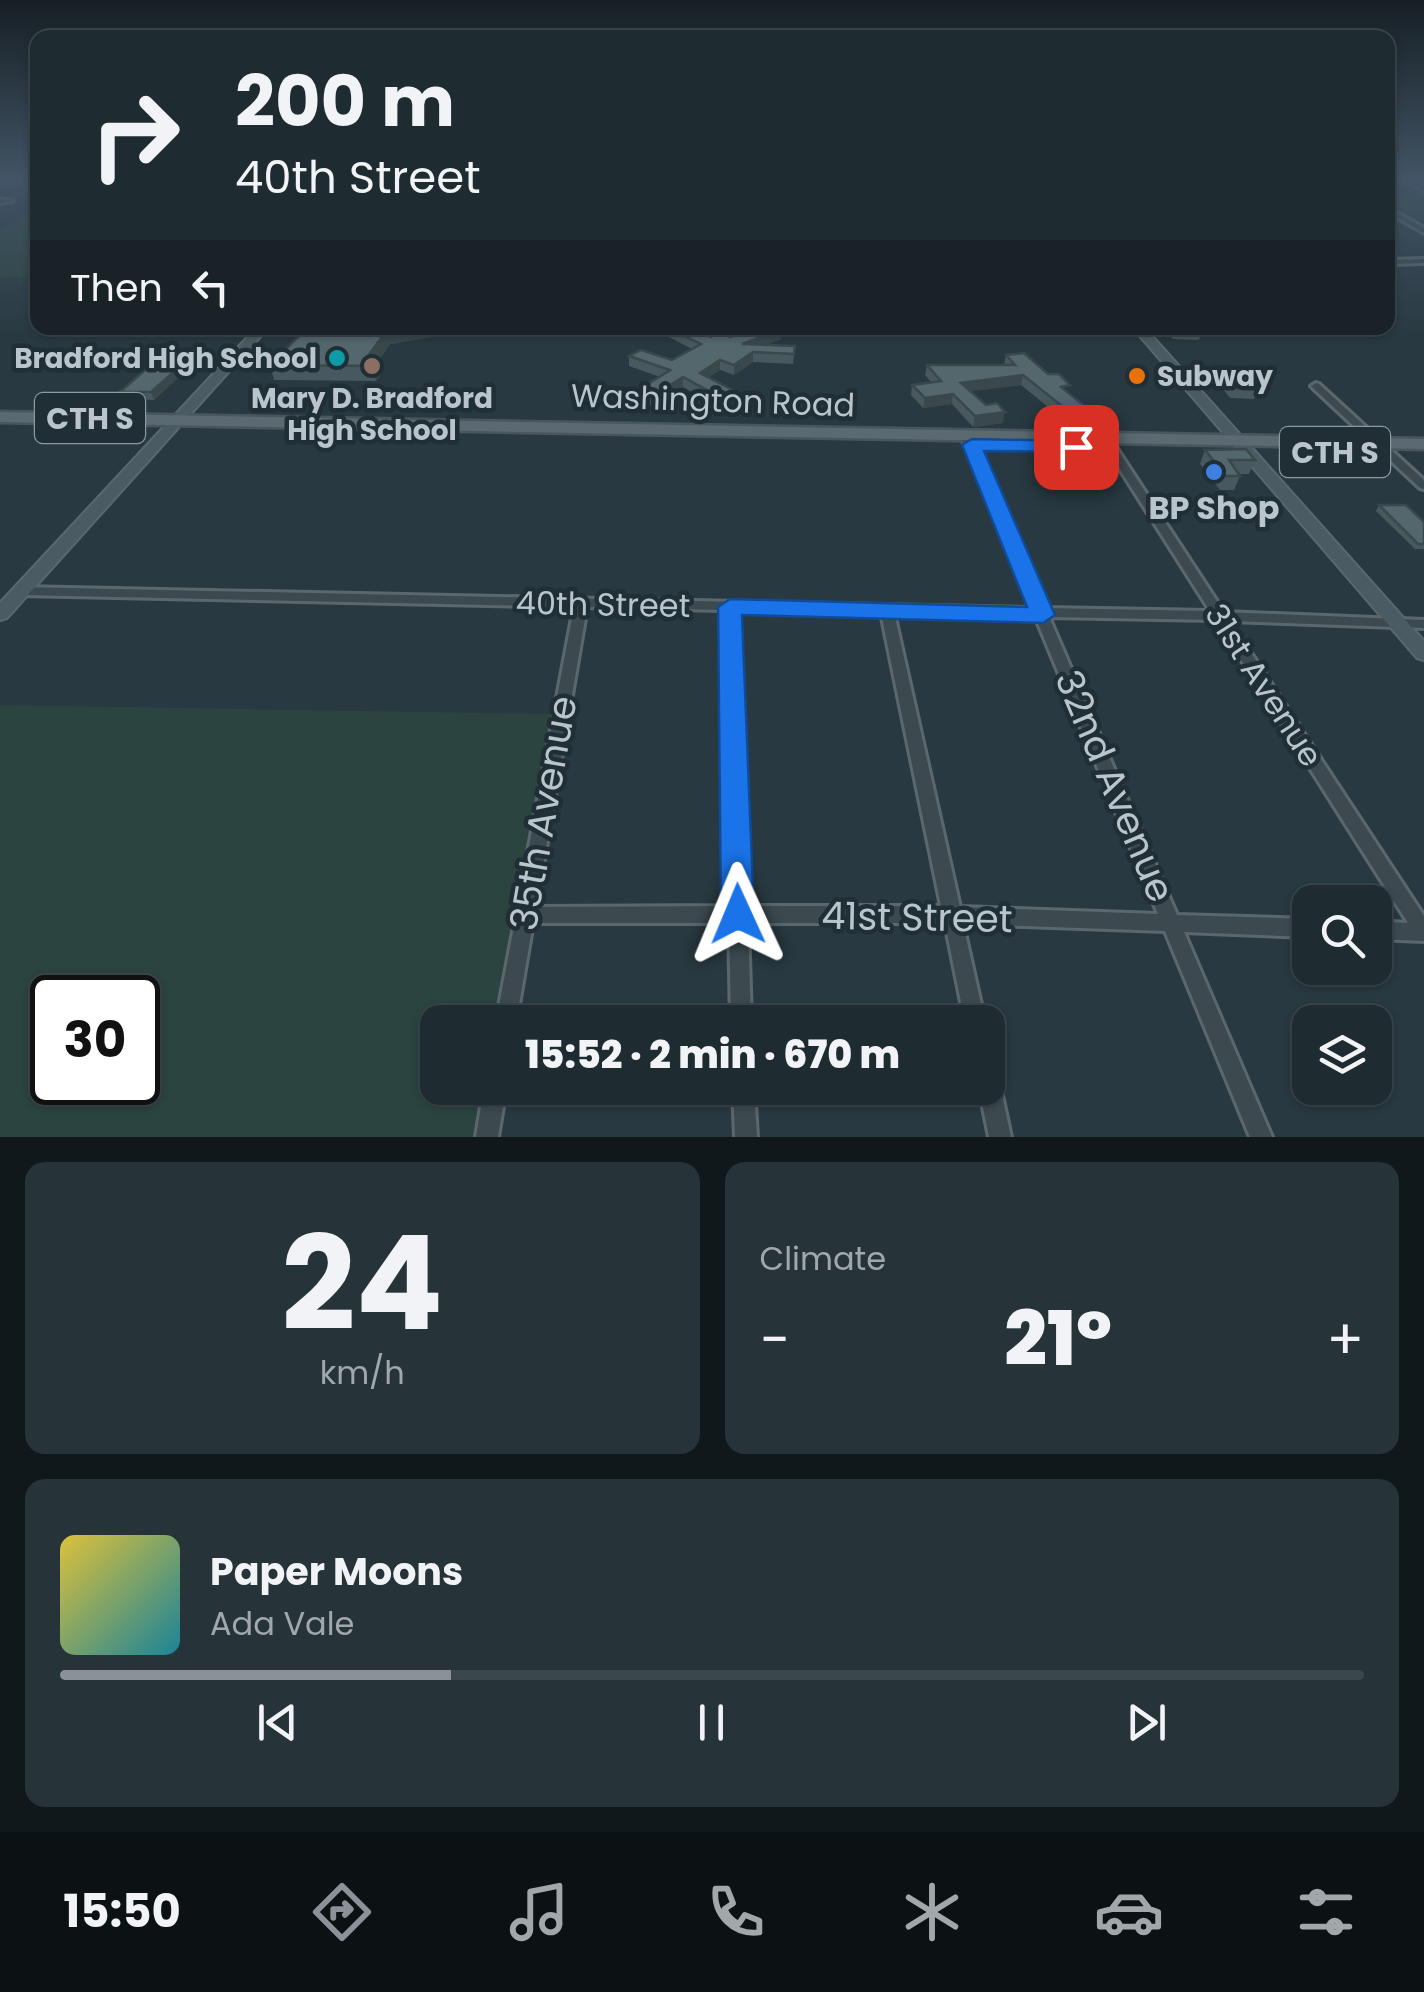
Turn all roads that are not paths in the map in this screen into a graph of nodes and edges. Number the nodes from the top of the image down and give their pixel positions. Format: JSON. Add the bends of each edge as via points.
{"nodes":[{"id":1,"x":1395,"y":262,"type":"edge"},
{"id":2,"x":1424,"y":262,"type":"edge"},
{"id":3,"x":256,"y":335,"type":"edge"},
{"id":4,"x":1145,"y":335,"type":"edge"},
{"id":5,"x":1316,"y":386,"type":"dead end"},
{"id":6,"x":0,"y":416,"type":"edge"},
{"id":7,"x":347,"y":422,"type":"junction"},
{"id":8,"x":174,"y":426,"type":"junction"},
{"id":9,"x":0,"y":430,"type":"edge"},
{"id":10,"x":266,"y":434,"type":"junction"},
{"id":11,"x":907,"y":439,"type":"junction"},
{"id":12,"x":969,"y":440,"type":"junction"},
{"id":13,"x":1108,"y":443,"type":"junction"},
{"id":14,"x":1424,"y":444,"type":"edge"},
{"id":15,"x":1244,"y":445,"type":"junction"},
{"id":16,"x":1384,"y":449,"type":"junction"},
{"id":17,"x":1424,"y":454,"type":"edge"},
{"id":18,"x":1424,"y":486,"type":"edge"},
{"id":19,"x":21,"y":590,"type":"junction"},
{"id":20,"x":581,"y":603,"type":"junction"},
{"id":21,"x":730,"y":607,"type":"junction"},
{"id":22,"x":886,"y":611,"type":"junction"},
{"id":23,"x":0,"y":614,"type":"edge"},
{"id":24,"x":1043,"y":615,"type":"junction"},
{"id":25,"x":1220,"y":616,"type":"junction"},
{"id":26,"x":1398,"y":624,"type":"junction"},
{"id":27,"x":1424,"y":624,"type":"edge"},
{"id":28,"x":1424,"y":653,"type":"edge"},
{"id":29,"x":738,"y":914,"type":"junction"},
{"id":30,"x":525,"y":915,"type":"junction"},
{"id":31,"x":952,"y":916,"type":"junction"},
{"id":32,"x":1173,"y":925,"type":"junction"},
{"id":33,"x":1292,"y":928,"type":"edge"},
{"id":34,"x":1392,"y":931,"type":"edge"},
{"id":35,"x":1424,"y":932,"type":"edge"},
{"id":36,"x":509,"y":1005,"type":"edge"},
{"id":37,"x":741,"y":1005,"type":"edge"},
{"id":38,"x":971,"y":1005,"type":"edge"},
{"id":39,"x":492,"y":1105,"type":"edge"},
{"id":40,"x":745,"y":1105,"type":"edge"},
{"id":41,"x":993,"y":1105,"type":"edge"},
{"id":42,"x":487,"y":1137,"type":"edge"},
{"id":43,"x":746,"y":1137,"type":"edge"},
{"id":44,"x":1000,"y":1137,"type":"edge"},
{"id":45,"x":1261,"y":1137,"type":"edge"}],
"edges":[{"from":1,"to":2,"type":"street"},
{"from":3,"to":8,"type":"street"},
{"from":4,"to":15,"type":"street"},
{"from":5,"to":16,"type":"street"},
{"from":6,"to":8,"type":"main road","name":"Washington Road","number":"CTH S"},
{"from":7,"to":8,"type":"main road","name":"Washington Road"},
{"from":7,"to":10,"type":"main road","via":[[335,430]]},
{"from":7,"to":11,"type":"main road","name":"Washington Road"},
{"from":8,"to":9,"type":"main road","name":"Washington Road","number":"CTH S"},
{"from":8,"to":10,"type":"main road","name":"Washington Road"},
{"from":8,"to":19,"type":"street"},
{"from":10,"to":11,"type":"main road","name":"Washington Road"},
{"from":11,"to":12,"type":"main road","name":"Washington Road"},
{"from":12,"to":13,"type":"main road","name":"Washington Road","number":"CTH S"},
{"from":12,"to":24,"type":"street","name":"32nd Avenue"},
{"from":13,"to":15,"type":"main road","name":"Washington Road","number":"CTH S"},
{"from":13,"to":25,"type":"street","name":"31st Avenue"},
{"from":14,"to":16,"type":"main road","name":"Washington Road","number":"CTH S"},
{"from":15,"to":16,"type":"main road","name":"Washington Road","number":"CTH S"},
{"from":15,"to":26,"type":"street"},
{"from":16,"to":17,"type":"main road","name":"Washington Road","number":"CTH S"},
{"from":16,"to":18,"type":"street"},
{"from":19,"to":20,"type":"street","name":"40th Street"},
{"from":19,"to":23,"type":"street"},
{"from":20,"to":21,"type":"street","name":"40th Street"},
{"from":20,"to":30,"type":"street","name":"35th Avenue"},
{"from":21,"to":22,"type":"street","name":"40th Street"},
{"from":21,"to":29,"type":"street"},
{"from":22,"to":24,"type":"street","name":"40th Street"},
{"from":22,"to":31,"type":"street"},
{"from":24,"to":25,"type":"street","name":"40th Street"},
{"from":24,"to":32,"type":"street","name":"32nd Avenue"},
{"from":25,"to":26,"type":"street","name":"40th Street"},
{"from":25,"to":35,"type":"street","name":"31st Avenue"},
{"from":26,"to":27,"type":"street","name":"40th Street"},
{"from":26,"to":28,"type":"street"},
{"from":29,"to":30,"type":"street","name":"41st Street"},
{"from":29,"to":31,"type":"street","name":"41st Street"},
{"from":29,"to":37,"type":"street"},
{"from":30,"to":36,"type":"street","name":"35th Avenue"},
{"from":31,"to":32,"type":"street","name":"41st Street"},
{"from":31,"to":38,"type":"street"},
{"from":32,"to":33,"type":"street","name":"41st Street"},
{"from":32,"to":45,"type":"street","name":"32nd Avenue"},
{"from":34,"to":35,"type":"street"},
{"from":39,"to":42,"type":"street"},
{"from":40,"to":43,"type":"street"},
{"from":41,"to":44,"type":"street"}]}
